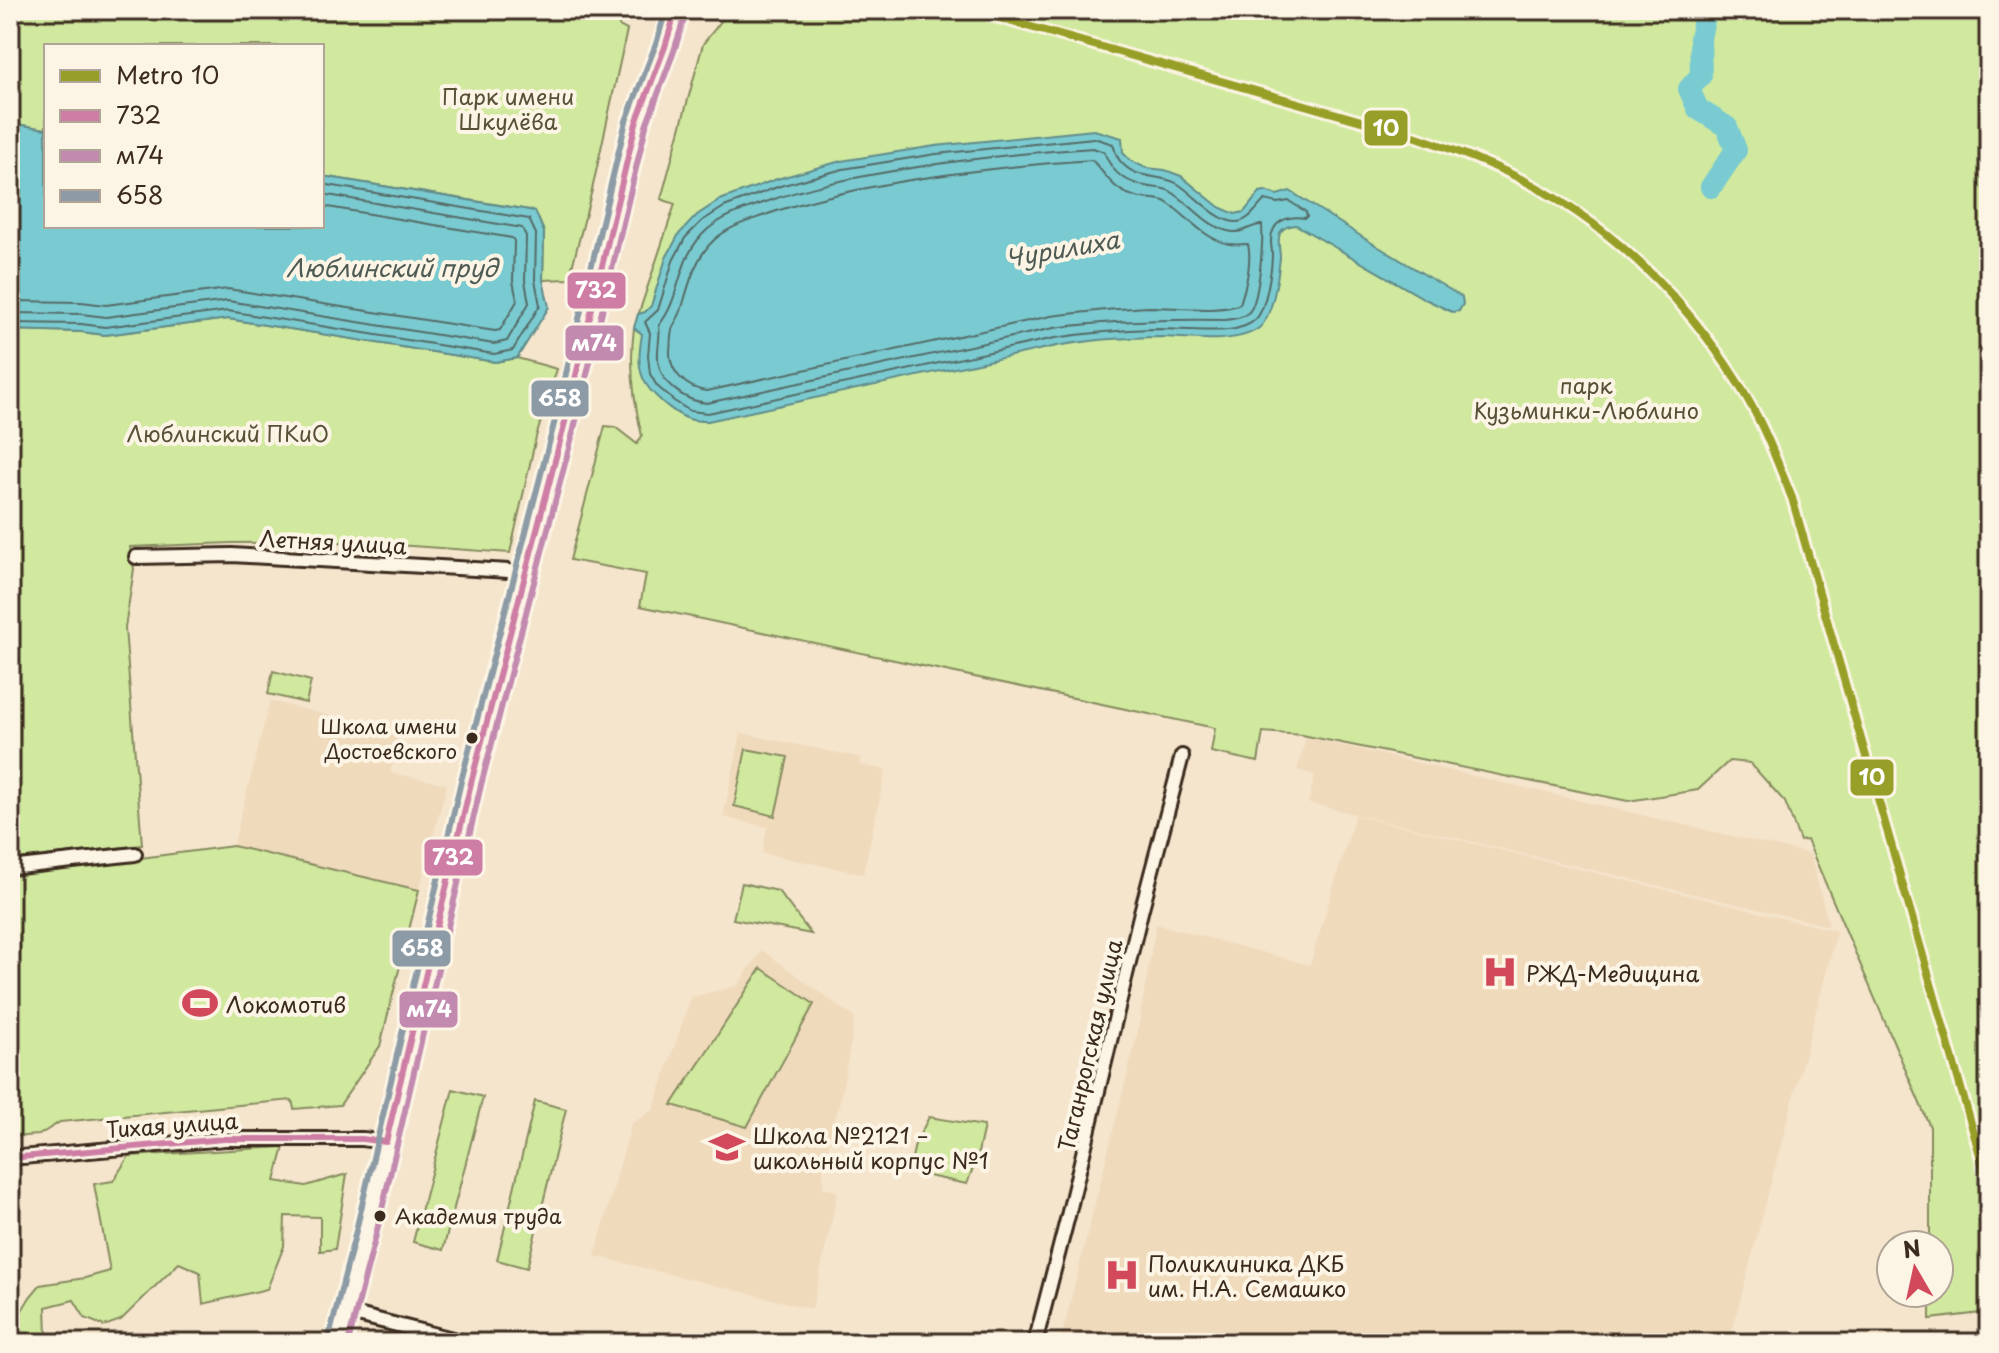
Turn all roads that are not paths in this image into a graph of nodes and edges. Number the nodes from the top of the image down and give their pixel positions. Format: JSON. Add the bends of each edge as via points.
{"nodes":[{"id":1,"x":676,"y":10,"type":"edge"},
{"id":2,"x":136,"y":557,"type":"dead end"},
{"id":3,"x":525,"y":579,"type":"junction"},
{"id":4,"x":1182,"y":756,"type":"dead end"},
{"id":5,"x":135,"y":854,"type":"dead end"},
{"id":6,"x":10,"y":868,"type":"edge"},
{"id":7,"x":386,"y":1142,"type":"junction"},
{"id":8,"x":10,"y":1158,"type":"edge"},
{"id":9,"x":346,"y":1312,"type":"junction"},
{"id":10,"x":338,"y":1343,"type":"edge"},
{"id":11,"x":468,"y":1343,"type":"edge"},
{"id":12,"x":1035,"y":1343,"type":"edge"}],
"edges":[{"from":1,"to":3,"type":"main road","via":[[636,123]]},
{"from":2,"to":3,"type":"street","name":"Летняя улица","via":[[232,555],[393,564],[509,571]]},
{"from":3,"to":7,"type":"main road"},
{"from":4,"to":12,"type":"street","name":"Таганрогская улица"},
{"from":5,"to":6,"type":"street"},
{"from":7,"to":8,"type":"street","name":"Тихая улица","via":[[224,1139]]},
{"from":7,"to":9,"type":"main road"},
{"from":9,"to":10,"type":"main road"},
{"from":9,"to":11,"type":"street"}]}
